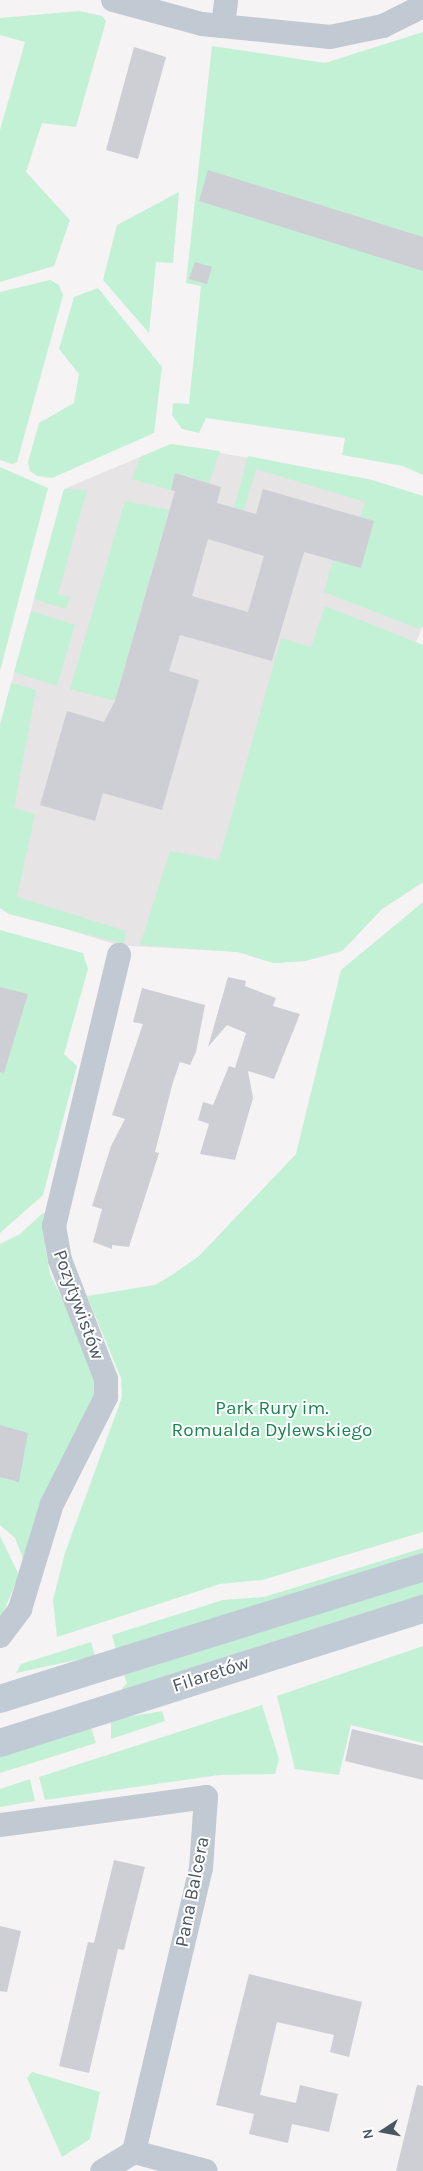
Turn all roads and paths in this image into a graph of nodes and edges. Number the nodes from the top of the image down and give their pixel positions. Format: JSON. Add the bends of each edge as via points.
{"nodes":[{"id":1,"x":114,"y":0,"type":"edge"},
{"id":2,"x":226,"y":0,"type":"edge"},
{"id":3,"x":423,"y":6,"type":"edge"},
{"id":4,"x":223,"y":26,"type":"junction"},
{"id":5,"x":119,"y":955,"type":"dead end"},
{"id":6,"x":423,"y":1567,"type":"edge"},
{"id":7,"x":423,"y":1609,"type":"edge"},
{"id":8,"x":0,"y":1636,"type":"edge"},
{"id":9,"x":36,"y":1688,"type":"junction"},
{"id":10,"x":0,"y":1699,"type":"edge"},
{"id":11,"x":37,"y":1731,"type":"junction"},
{"id":12,"x":0,"y":1743,"type":"edge"},
{"id":13,"x":0,"y":1825,"type":"edge"},
{"id":14,"x":134,"y":2152,"type":"junction"},
{"id":15,"x":102,"y":2171,"type":"edge"},
{"id":16,"x":206,"y":2171,"type":"edge"}],
"edges":[{"from":1,"to":4,"type":"street"},
{"from":2,"to":4,"type":"street"},
{"from":3,"to":4,"type":"street","via":[[383,26],[330,37]]},
{"from":5,"to":8,"type":"street","name":"Pozytywistów","via":[[54,1226],[60,1260],[106,1379],[106,1397],[52,1504],[20,1609]]},
{"from":6,"to":9,"type":"main road"},
{"from":7,"to":11,"type":"main road","name":"Filaretów"},
{"from":9,"to":10,"type":"main road"},
{"from":9,"to":11,"type":"main road","via":[[47,1706]]},
{"from":11,"to":12,"type":"main road","name":"Filaretów"},
{"from":13,"to":14,"type":"street","name":"Pana Balcera","via":[[206,1797],[201,1868]]},
{"from":14,"to":15,"type":"street"},
{"from":14,"to":16,"type":"street"}]}
